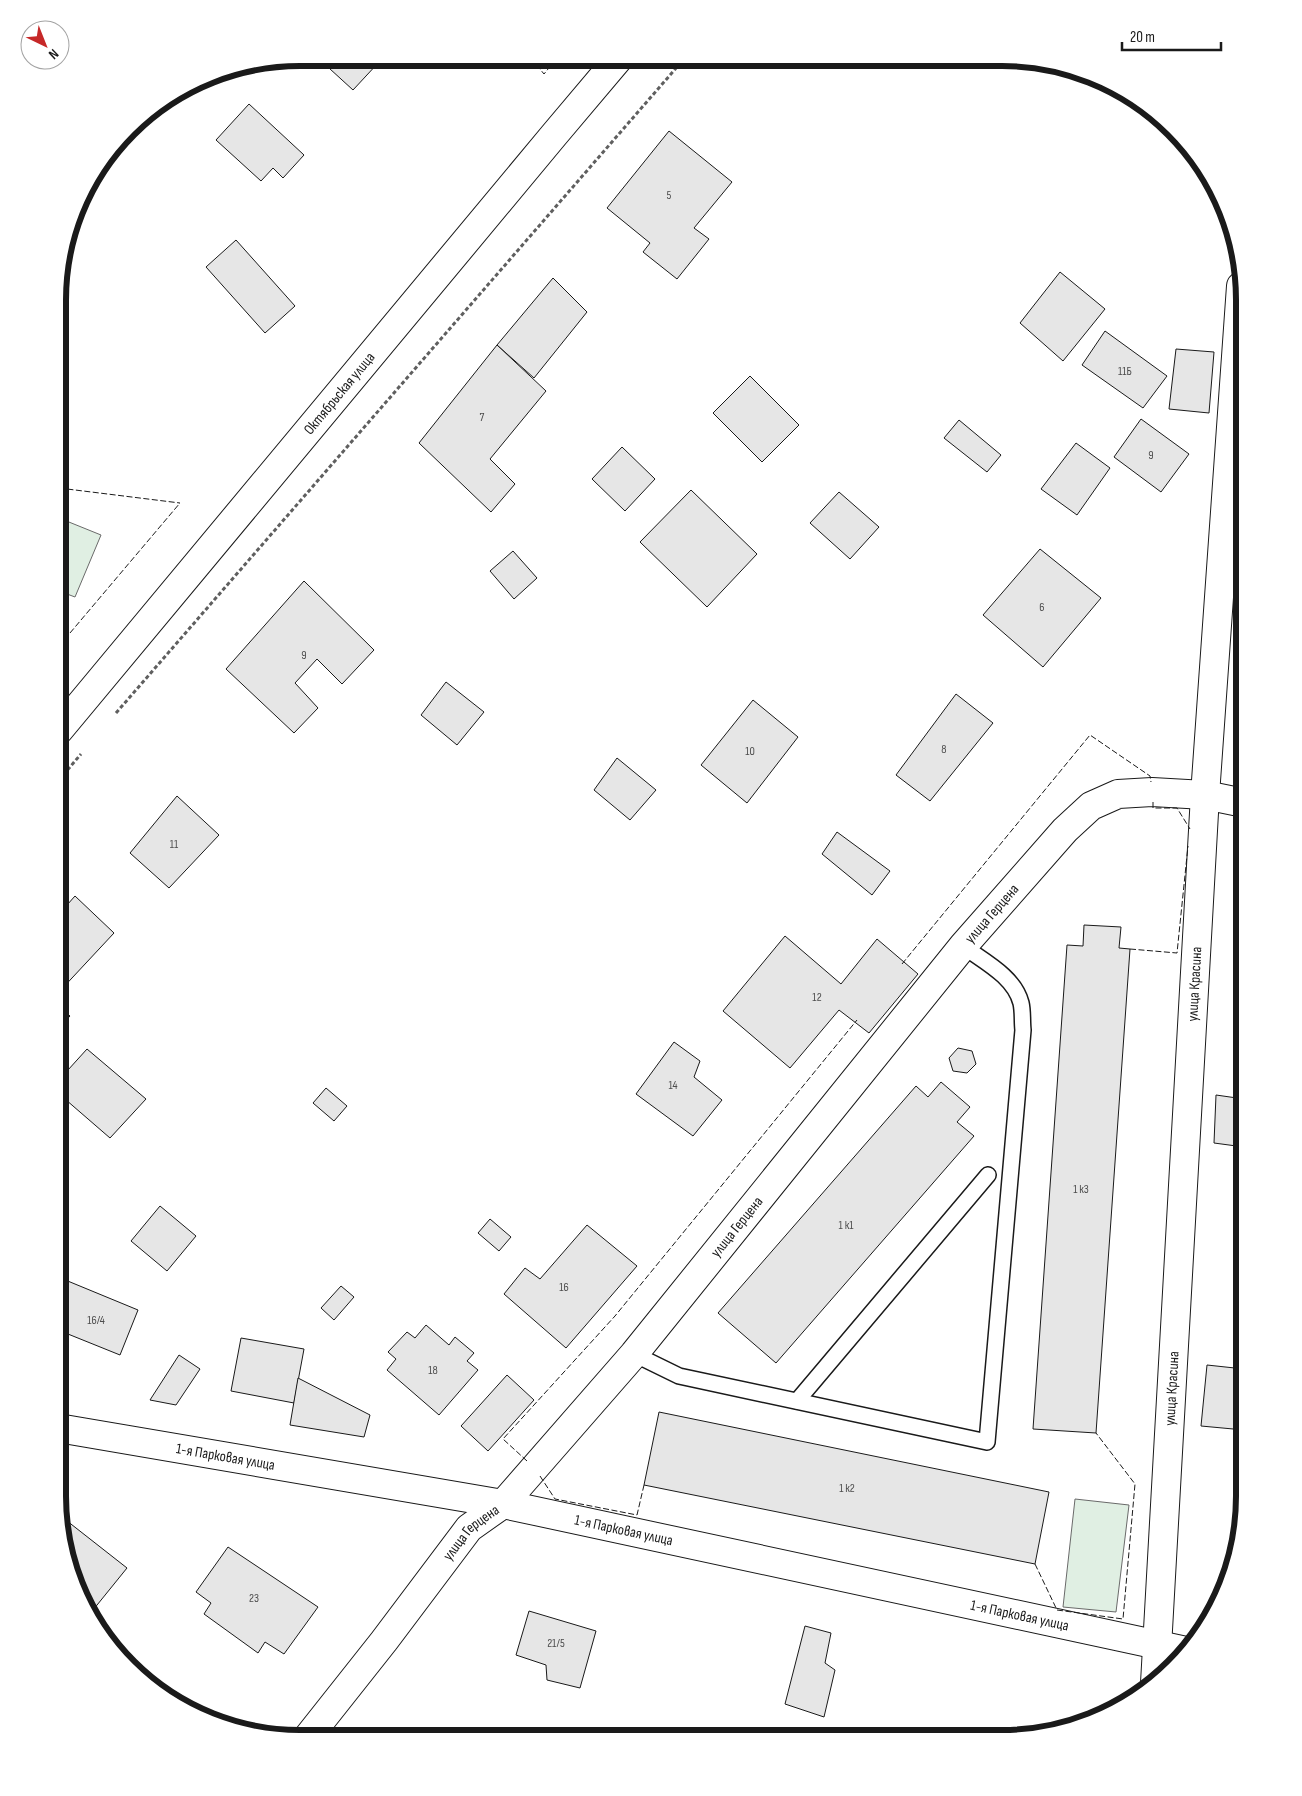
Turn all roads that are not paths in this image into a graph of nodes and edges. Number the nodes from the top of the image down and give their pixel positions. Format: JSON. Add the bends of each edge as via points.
{"nodes":[{"id":1,"x":612,"y":66,"type":"edge"},
{"id":2,"x":1236,"y":357,"type":"edge"},
{"id":3,"x":66,"y":722,"type":"edge"},
{"id":4,"x":1205,"y":795,"type":"junction"},
{"id":5,"x":1236,"y":801,"type":"edge"},
{"id":6,"x":963,"y":946,"type":"junction"},
{"id":7,"x":988,"y":1175,"type":"dead end"},
{"id":8,"x":634,"y":1354,"type":"junction"},
{"id":9,"x":797,"y":1401,"type":"junction"},
{"id":10,"x":66,"y":1429,"type":"edge"},
{"id":11,"x":504,"y":1504,"type":"junction"},
{"id":12,"x":1157,"y":1646,"type":"junction"},
{"id":13,"x":1178,"y":1650,"type":"edge"},
{"id":14,"x":1156,"y":1672,"type":"edge"},
{"id":15,"x":314,"y":1730,"type":"edge"}],
"edges":[{"from":1,"to":3,"type":"street","name":"Октябрьская улица"},
{"from":2,"to":4,"type":"street","name":"улица Красина"},
{"from":4,"to":5,"type":"street","name":"улица Герцена"},
{"from":4,"to":6,"type":"street","name":"улица Герцена","via":[[1118,794],[1090,806],[1064,830]]},
{"from":4,"to":12,"type":"street","name":"улица Красина"},
{"from":6,"to":8,"type":"street","name":"улица Герцена"},
{"from":6,"to":9,"type":"lane","via":[[1013,986],[1021,1003],[1023,1030],[987,1442]]},
{"from":7,"to":9,"type":"lane"},
{"from":8,"to":9,"type":"lane","via":[[679,1376]]},
{"from":8,"to":11,"type":"street","name":"улица Герцена"},
{"from":10,"to":11,"type":"street","name":"1-я Парковая улица"},
{"from":11,"to":12,"type":"street","name":"1-я Парковая улица"},
{"from":11,"to":15,"type":"street","name":"улица Герцена","via":[[469,1528]]},
{"from":12,"to":13,"type":"street","name":"1-я Парковая улица"},
{"from":12,"to":14,"type":"street","name":"улица Красина"}]}
